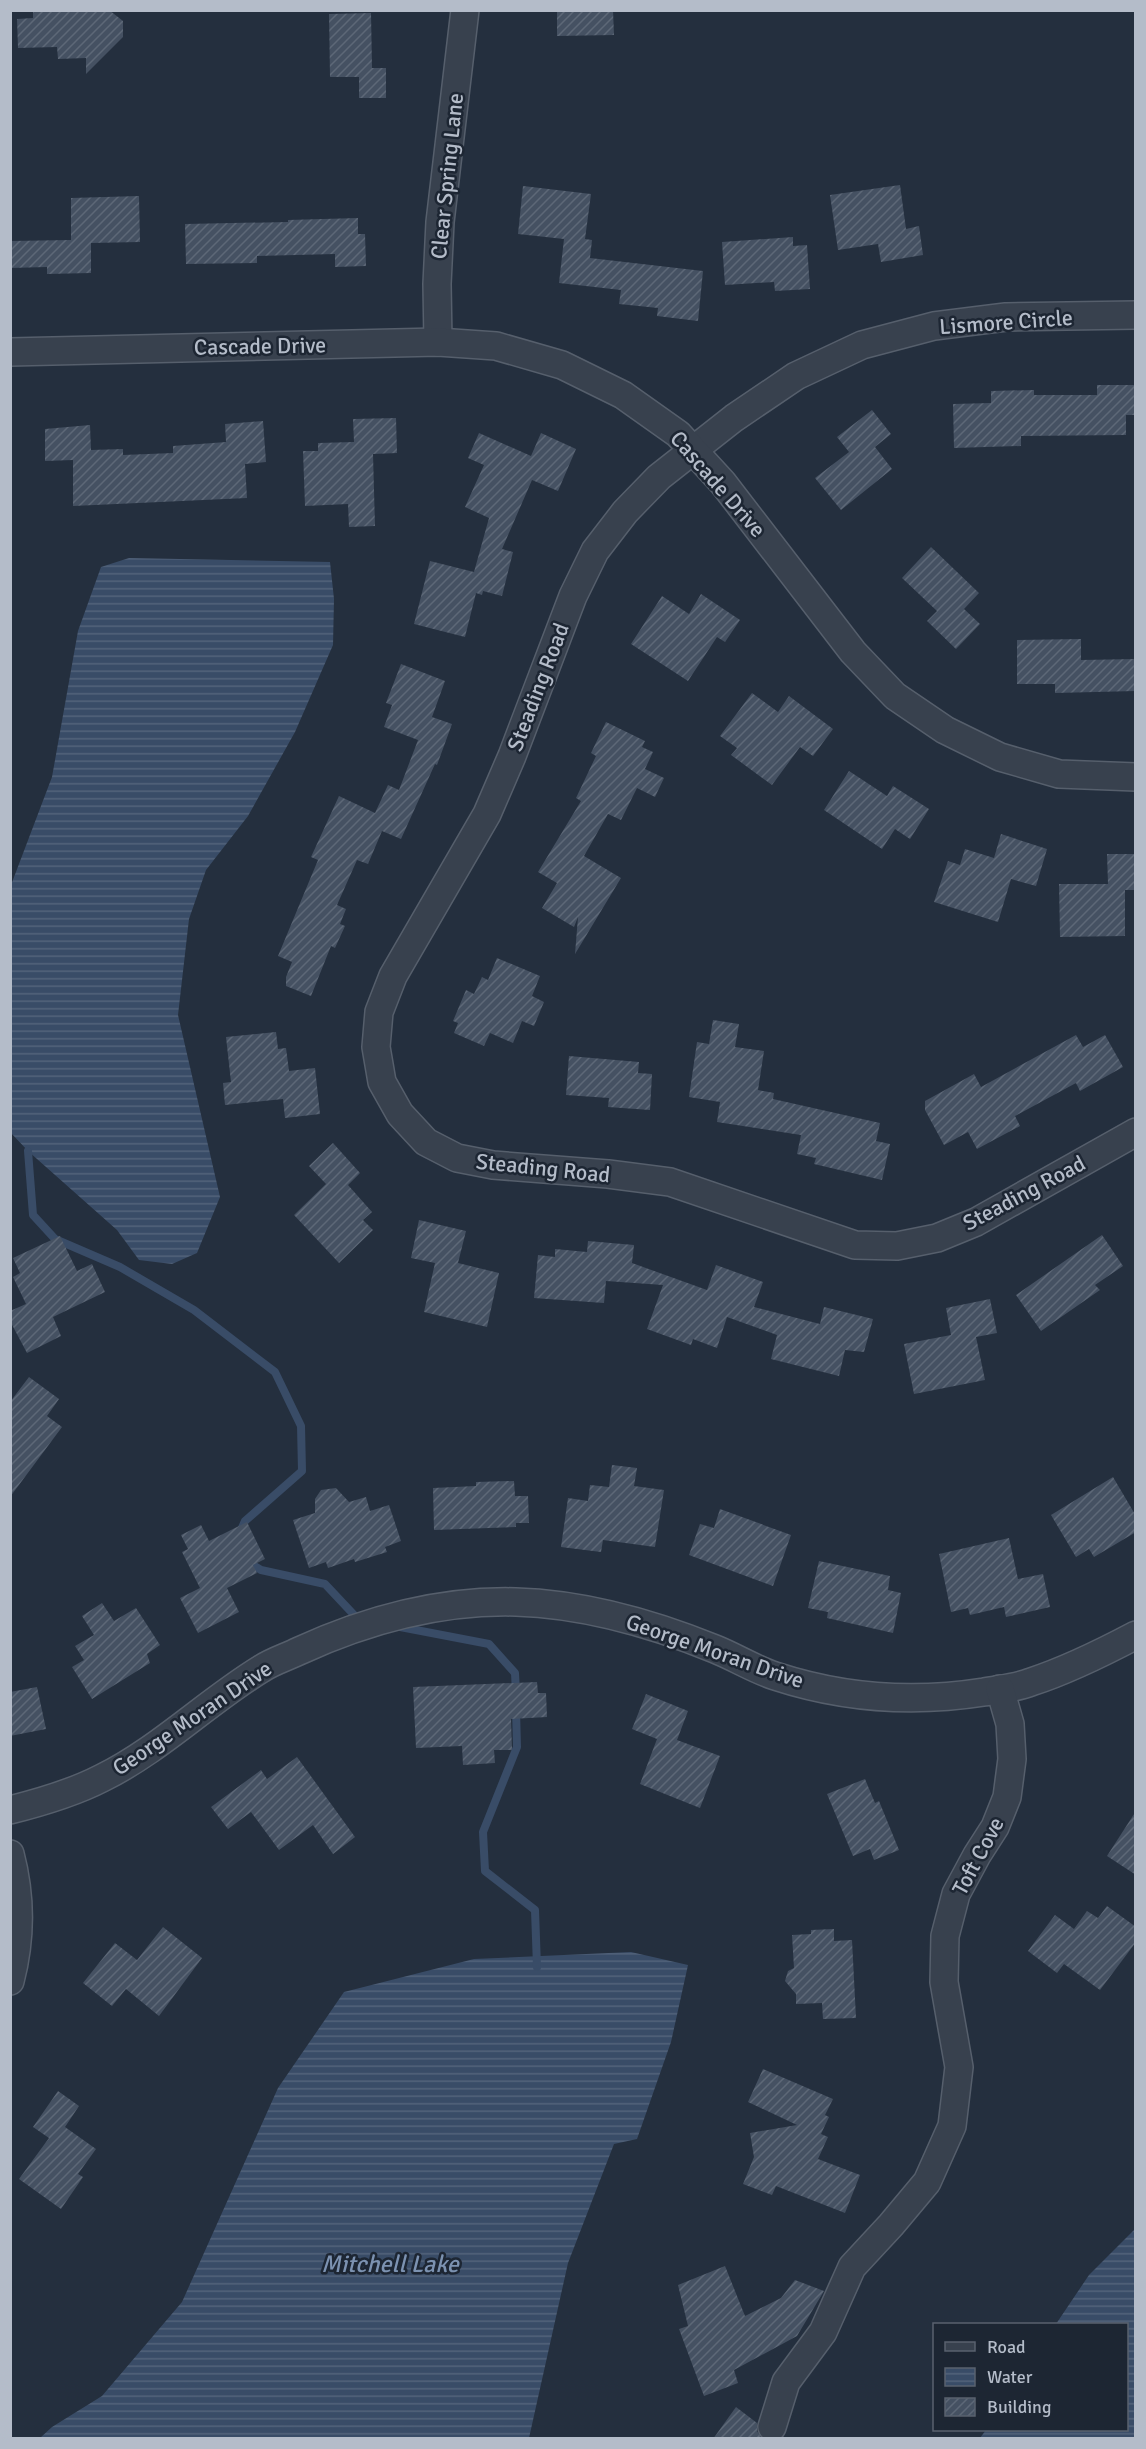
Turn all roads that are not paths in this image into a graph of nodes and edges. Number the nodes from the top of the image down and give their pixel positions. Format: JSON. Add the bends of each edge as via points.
{"nodes":[{"id":1,"x":465,"y":10,"type":"edge"},
{"id":2,"x":1136,"y":315,"type":"edge"},
{"id":3,"x":438,"y":342,"type":"junction"},
{"id":4,"x":10,"y":351,"type":"edge"},
{"id":5,"x":694,"y":451,"type":"junction"},
{"id":6,"x":1136,"y":777,"type":"edge"},
{"id":7,"x":1136,"y":1132,"type":"edge"},
{"id":8,"x":1136,"y":1635,"type":"edge"},
{"id":9,"x":1000,"y":1689,"type":"junction"},
{"id":10,"x":10,"y":1810,"type":"edge"},
{"id":11,"x":10,"y":1854,"type":"edge"},
{"id":12,"x":10,"y":1981,"type":"edge"},
{"id":13,"x":772,"y":2427,"type":"dead end"}],
"edges":[{"from":1,"to":3,"type":"street","name":"Clear Spring Lane","via":[[440,222]]},
{"from":2,"to":5,"type":"street","name":"Lismore Circle","via":[[1006,317],[934,326],[862,345],[796,376]]},
{"from":3,"to":4,"type":"street","name":"Cascade Drive"},
{"from":3,"to":5,"type":"street","name":"Cascade Drive","via":[[496,346],[562,365],[623,394],[678,434]]},
{"from":5,"to":6,"type":"street","name":"Cascade Drive","via":[[853,652],[895,696],[945,730],[1000,757],[1059,774]]},
{"from":5,"to":7,"type":"street","name":"Steading Road","via":[[659,477],[595,551],[573,596],[487,814],[393,976],[379,1012],[376,1047],[382,1082],[400,1114],[426,1142],[457,1158],[670,1182],[855,1245],[897,1246],[938,1238],[976,1222]]},
{"from":8,"to":9,"type":"street","name":"George Moran Drive","via":[[1090,1660],[1029,1684]]},
{"from":9,"to":10,"type":"street","name":"George Moran Drive","via":[[902,1698],[836,1692],[774,1676],[651,1625],[584,1609],[515,1602],[448,1606],[379,1620],[264,1667],[103,1778],[52,1799]]},
{"from":9,"to":13,"type":"street","name":"Toft Cove","via":[[1010,1724],[1012,1759],[1007,1797],[995,1827],[956,1894],[945,1936],[944,1982],[959,2067],[952,2126],[927,2182],[852,2266],[823,2332],[786,2382]]},
{"from":11,"to":12,"type":"street","via":[[19,1910],[18,1952]]}]}
